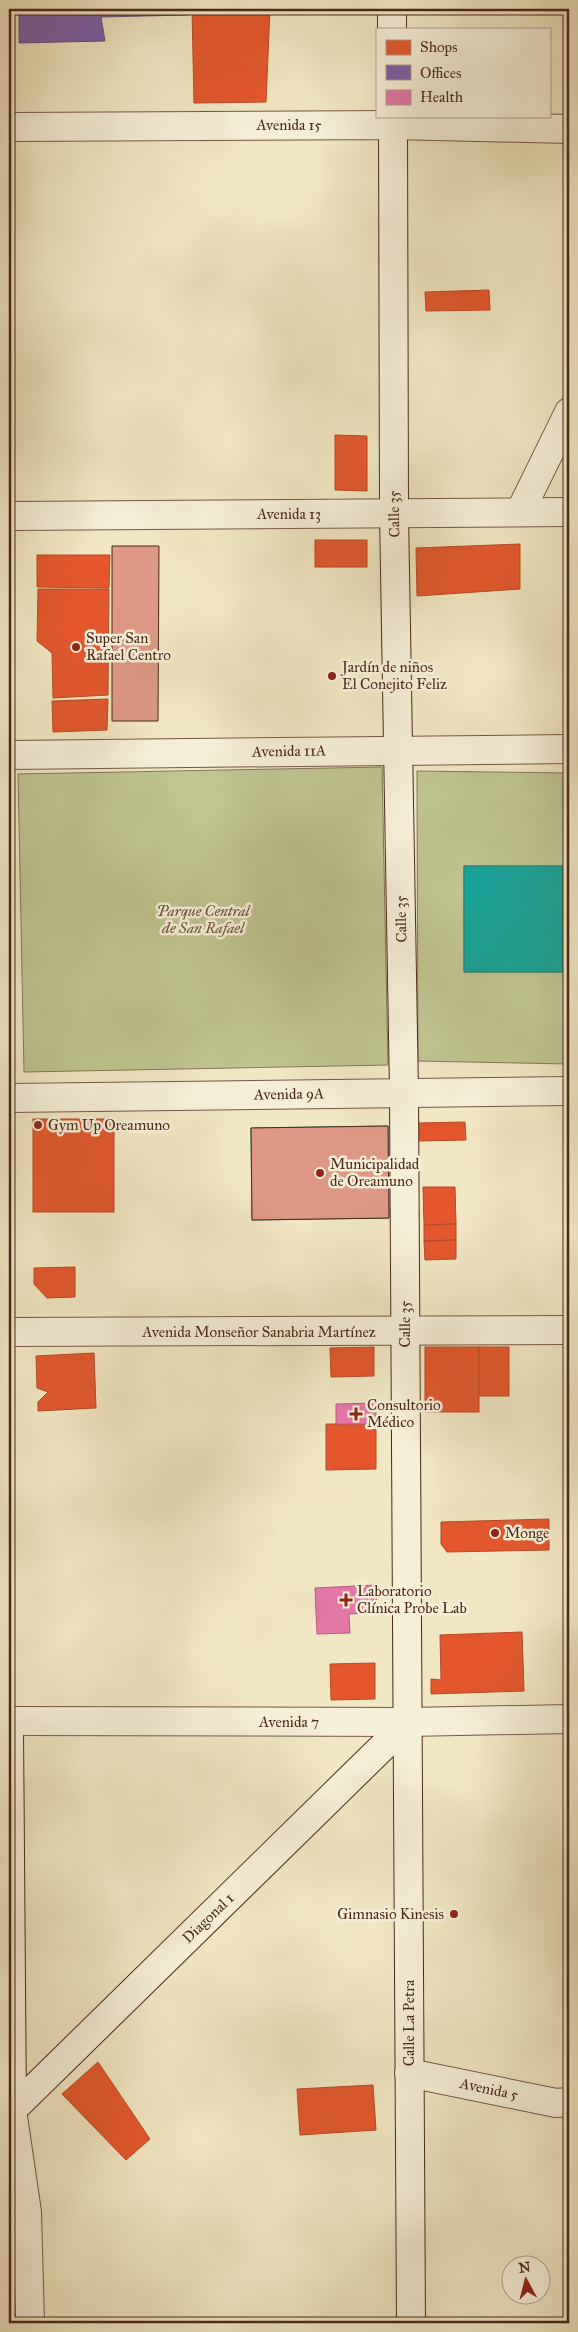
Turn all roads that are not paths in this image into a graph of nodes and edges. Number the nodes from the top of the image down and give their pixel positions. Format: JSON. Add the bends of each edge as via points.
{"nodes":[{"id":1,"x":392,"y":9,"type":"edge"},
{"id":2,"x":392,"y":28,"type":"edge"},
{"id":3,"x":393,"y":120,"type":"edge"},
{"id":4,"x":9,"y":127,"type":"edge"},
{"id":5,"x":569,"y":129,"type":"edge"},
{"id":6,"x":569,"y":412,"type":"edge"},
{"id":7,"x":520,"y":512,"type":"junction"},
{"id":8,"x":569,"y":512,"type":"edge"},
{"id":9,"x":394,"y":513,"type":"junction"},
{"id":10,"x":9,"y":516,"type":"edge"},
{"id":11,"x":569,"y":749,"type":"edge"},
{"id":12,"x":399,"y":750,"type":"junction"},
{"id":13,"x":9,"y":755,"type":"edge"},
{"id":14,"x":569,"y":1091,"type":"edge"},
{"id":15,"x":404,"y":1092,"type":"junction"},
{"id":16,"x":9,"y":1098,"type":"edge"},
{"id":17,"x":569,"y":1330,"type":"edge"},
{"id":18,"x":406,"y":1331,"type":"junction"},
{"id":19,"x":9,"y":1332,"type":"edge"},
{"id":20,"x":569,"y":1720,"type":"edge"},
{"id":21,"x":9,"y":1721,"type":"edge"},
{"id":22,"x":408,"y":1722,"type":"junction"},
{"id":23,"x":9,"y":1729,"type":"edge"},
{"id":24,"x":410,"y":2073,"type":"junction"},
{"id":25,"x":569,"y":2102,"type":"edge"},
{"id":26,"x":10,"y":2112,"type":"edge"},
{"id":27,"x":30,"y":2323,"type":"edge"},
{"id":28,"x":411,"y":2323,"type":"edge"}],
"edges":[{"from":1,"to":2,"type":"street"},
{"from":3,"to":4,"type":"street","name":"Avenida 15"},
{"from":3,"to":5,"type":"street","name":"Avenida 15"},
{"from":3,"to":9,"type":"street","name":"Calle 35"},
{"from":6,"to":7,"type":"street"},
{"from":7,"to":8,"type":"street","name":"Avenida 13"},
{"from":7,"to":9,"type":"street","name":"Avenida 13"},
{"from":9,"to":10,"type":"street","name":"Avenida 13"},
{"from":9,"to":12,"type":"street","name":"Calle 35"},
{"from":11,"to":12,"type":"street","name":"Avenida 11A"},
{"from":12,"to":13,"type":"street","name":"Avenida 11A"},
{"from":12,"to":15,"type":"street","name":"Calle 35"},
{"from":14,"to":15,"type":"street","name":"Avenida 9A"},
{"from":15,"to":16,"type":"street","name":"Avenida 9A"},
{"from":15,"to":18,"type":"street","name":"Calle 35"},
{"from":17,"to":18,"type":"street","name":"Avenida Monseñor Sanabria Martínez"},
{"from":18,"to":19,"type":"street","name":"Avenida Monseñor Sanabria Martínez"},
{"from":18,"to":22,"type":"street","name":"Calle 35"},
{"from":20,"to":22,"type":"street","name":"Avenida 7"},
{"from":21,"to":22,"type":"street","name":"Avenida 7"},
{"from":22,"to":24,"type":"street","name":"Calle La Petra"},
{"from":22,"to":26,"type":"street","name":"Diagonal 1"},
{"from":23,"to":26,"type":"street"},
{"from":24,"to":25,"type":"street","name":"Avenida 5","via":[[556,2104]]},
{"from":24,"to":28,"type":"street","name":"Calle La Petra"},
{"from":26,"to":27,"type":"street","via":[[26,2212]]}]}
